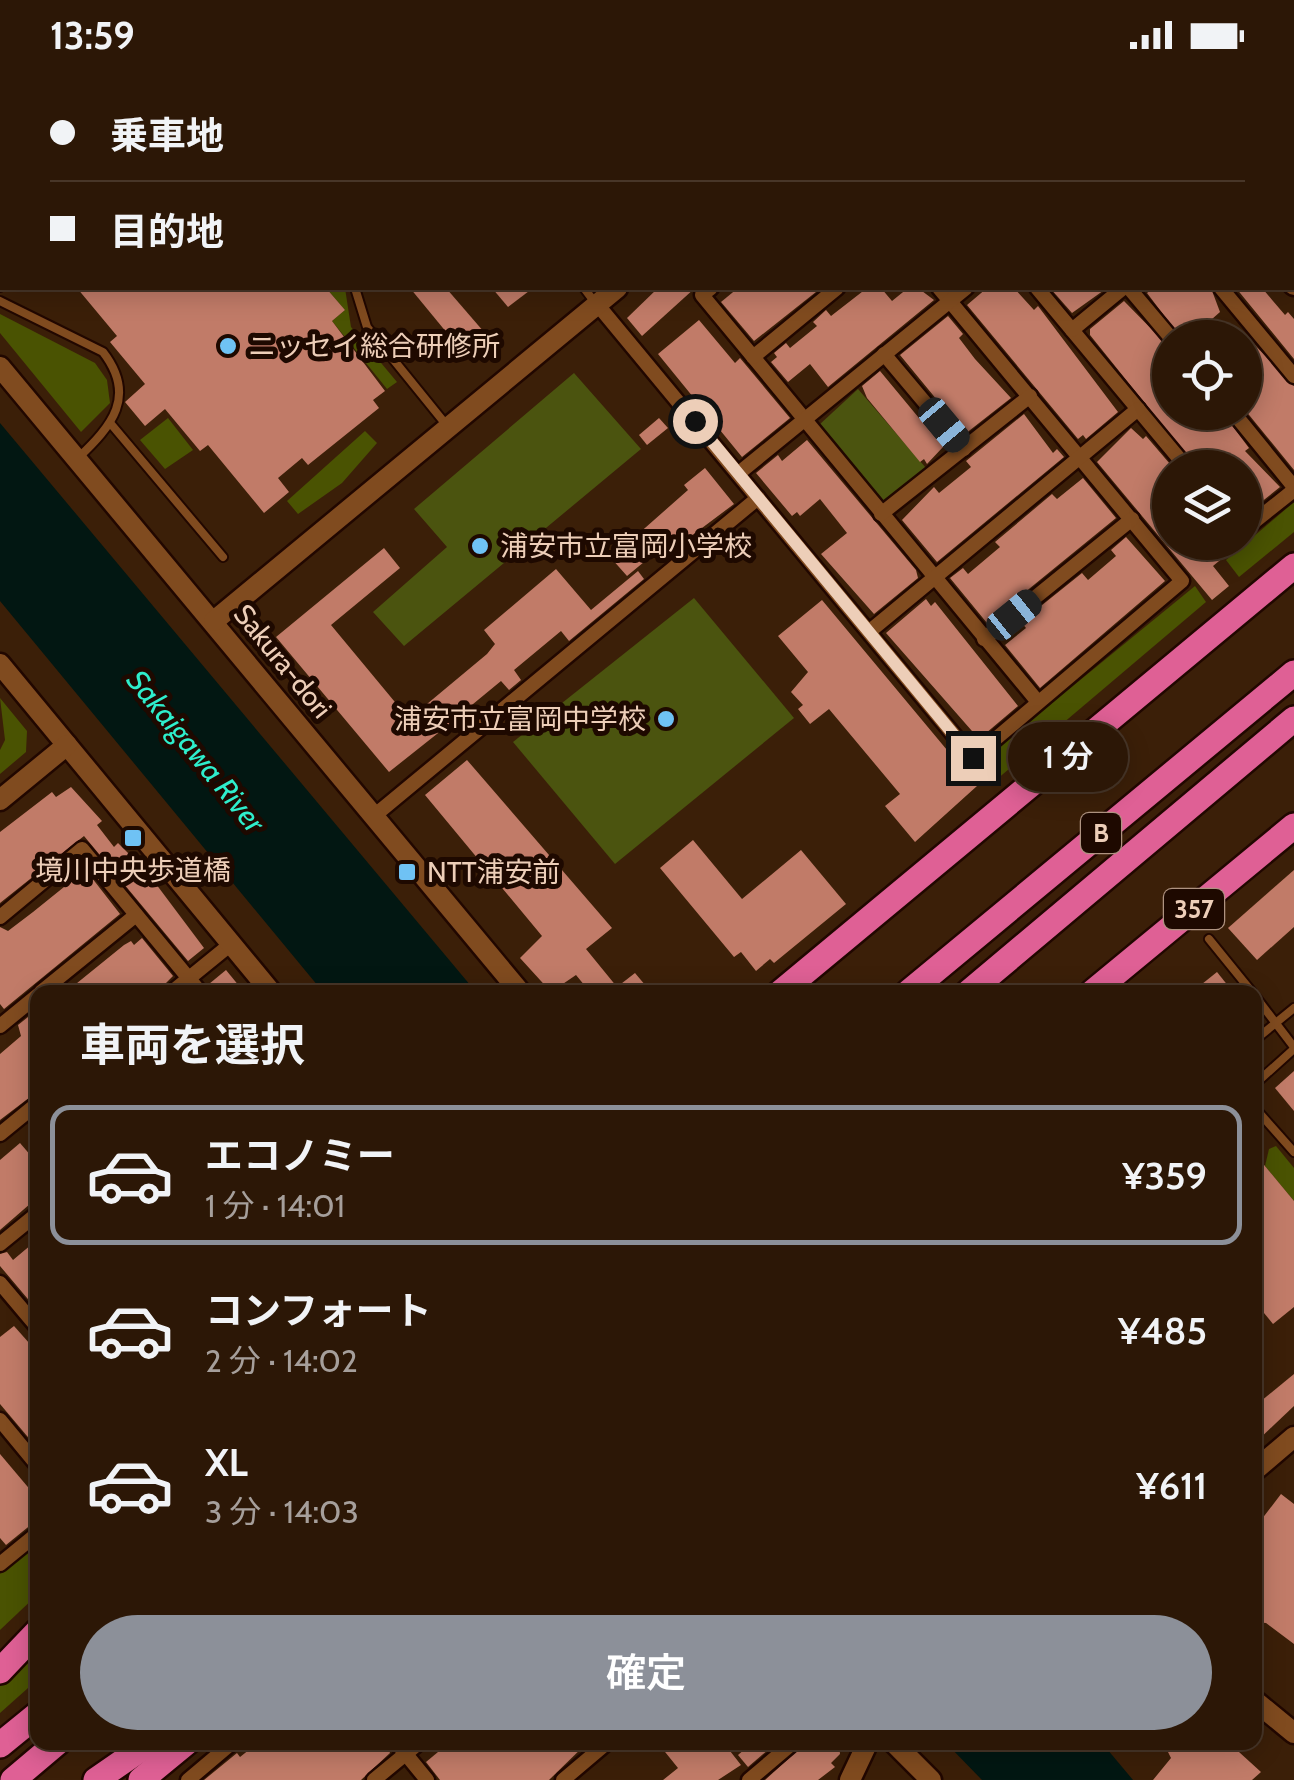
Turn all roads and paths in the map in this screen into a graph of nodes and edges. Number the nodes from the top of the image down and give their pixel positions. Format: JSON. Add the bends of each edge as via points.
{"nodes":[{"id":1,"x":356,"y":290,"type":"edge"},
{"id":2,"x":708,"y":290,"type":"edge"},
{"id":3,"x":835,"y":290,"type":"edge"},
{"id":4,"x":940,"y":290,"type":"edge"},
{"id":5,"x":964,"y":290,"type":"edge"},
{"id":6,"x":1039,"y":290,"type":"edge"},
{"id":7,"x":1123,"y":290,"type":"edge"},
{"id":8,"x":1128,"y":290,"type":"edge"},
{"id":9,"x":1223,"y":290,"type":"edge"},
{"id":10,"x":590,"y":296,"type":"edge"},
{"id":11,"x":0,"y":301,"type":"edge"},
{"id":12,"x":950,"y":301,"type":"junction"},
{"id":13,"x":1154,"y":320,"type":"edge"},
{"id":14,"x":1072,"y":330,"type":"junction"},
{"id":15,"x":884,"y":354,"type":"junction"},
{"id":16,"x":754,"y":356,"type":"junction"},
{"id":17,"x":0,"y":367,"type":"edge"},
{"id":18,"x":1294,"y":376,"type":"edge"},
{"id":19,"x":1030,"y":396,"type":"junction"},
{"id":20,"x":1138,"y":409,"type":"junction"},
{"id":21,"x":802,"y":421,"type":"junction"},
{"id":22,"x":111,"y":424,"type":"junction"},
{"id":23,"x":448,"y":427,"type":"junction"},
{"id":24,"x":1246,"y":430,"type":"edge"},
{"id":25,"x":964,"y":449,"type":"junction"},
{"id":26,"x":1172,"y":450,"type":"edge"},
{"id":27,"x":1081,"y":456,"type":"junction"},
{"id":28,"x":77,"y":458,"type":"junction"},
{"id":29,"x":738,"y":474,"type":"junction"},
{"id":30,"x":1294,"y":489,"type":"edge"},
{"id":31,"x":758,"y":498,"type":"junction"},
{"id":32,"x":881,"y":514,"type":"junction"},
{"id":33,"x":1262,"y":515,"type":"edge"},
{"id":34,"x":1132,"y":520,"type":"junction"},
{"id":35,"x":223,"y":557,"type":"dead end"},
{"id":36,"x":1294,"y":566,"type":"edge"},
{"id":37,"x":934,"y":578,"type":"junction"},
{"id":38,"x":214,"y":621,"type":"junction"},
{"id":39,"x":870,"y":631,"type":"junction"},
{"id":40,"x":984,"y":639,"type":"junction"},
{"id":41,"x":0,"y":664,"type":"edge"},
{"id":42,"x":1294,"y":672,"type":"edge"},
{"id":43,"x":1038,"y":702,"type":"junction"},
{"id":44,"x":1294,"y":719,"type":"edge"},
{"id":45,"x":66,"y":745,"type":"junction"},
{"id":46,"x":0,"y":800,"type":"edge"},
{"id":47,"x":374,"y":816,"type":"junction"},
{"id":48,"x":1294,"y":826,"type":"edge"},
{"id":49,"x":136,"y":914,"type":"junction"},
{"id":50,"x":0,"y":916,"type":"edge"},
{"id":51,"x":1209,"y":940,"type":"dead end"},
{"id":52,"x":231,"y":944,"type":"junction"},
{"id":53,"x":189,"y":979,"type":"junction"},
{"id":54,"x":50,"y":985,"type":"edge"},
{"id":55,"x":181,"y":985,"type":"edge"},
{"id":56,"x":194,"y":985,"type":"edge"},
{"id":57,"x":265,"y":985,"type":"edge"},
{"id":58,"x":514,"y":985,"type":"edge"},
{"id":59,"x":790,"y":985,"type":"edge"},
{"id":60,"x":917,"y":985,"type":"edge"},
{"id":61,"x":977,"y":985,"type":"edge"},
{"id":62,"x":1102,"y":985,"type":"edge"},
{"id":63,"x":1246,"y":985,"type":"edge"},
{"id":64,"x":30,"y":1001,"type":"edge"},
{"id":65,"x":1262,"y":1004,"type":"edge"},
{"id":66,"x":1294,"y":1008,"type":"edge"},
{"id":67,"x":1276,"y":1022,"type":"junction"},
{"id":68,"x":0,"y":1026,"type":"edge"},
{"id":69,"x":1262,"y":1034,"type":"edge"},
{"id":70,"x":1294,"y":1048,"type":"edge"},
{"id":71,"x":1262,"y":1078,"type":"edge"},
{"id":72,"x":30,"y":1110,"type":"edge"},
{"id":73,"x":1262,"y":1116,"type":"edge"},
{"id":74,"x":0,"y":1134,"type":"edge"},
{"id":75,"x":1294,"y":1152,"type":"edge"},
{"id":76,"x":30,"y":1220,"type":"edge"},
{"id":77,"x":0,"y":1244,"type":"edge"},
{"id":78,"x":0,"y":1283,"type":"edge"},
{"id":79,"x":6,"y":1302,"type":"edge"},
{"id":80,"x":30,"y":1320,"type":"edge"},
{"id":81,"x":0,"y":1420,"type":"edge"},
{"id":82,"x":1294,"y":1438,"type":"edge"},
{"id":83,"x":30,"y":1456,"type":"edge"},
{"id":84,"x":1262,"y":1464,"type":"edge"},
{"id":85,"x":30,"y":1539,"type":"edge"},
{"id":86,"x":1,"y":1561,"type":"edge"},
{"id":87,"x":30,"y":1619,"type":"edge"},
{"id":88,"x":30,"y":1640,"type":"edge"},
{"id":89,"x":0,"y":1646,"type":"edge"},
{"id":90,"x":0,"y":1671,"type":"edge"},
{"id":91,"x":1262,"y":1707,"type":"edge"},
{"id":92,"x":30,"y":1721,"type":"edge"},
{"id":93,"x":1294,"y":1733,"type":"edge"},
{"id":94,"x":0,"y":1745,"type":"edge"},
{"id":95,"x":48,"y":1750,"type":"edge"},
{"id":96,"x":139,"y":1750,"type":"edge"},
{"id":97,"x":177,"y":1750,"type":"edge"},
{"id":98,"x":224,"y":1750,"type":"edge"},
{"id":99,"x":399,"y":1750,"type":"edge"},
{"id":100,"x":403,"y":1750,"type":"edge"},
{"id":101,"x":599,"y":1750,"type":"edge"},
{"id":102,"x":785,"y":1750,"type":"edge"},
{"id":103,"x":864,"y":1750,"type":"edge"},
{"id":104,"x":901,"y":1750,"type":"edge"},
{"id":105,"x":12,"y":1780,"type":"edge"},
{"id":106,"x":96,"y":1780,"type":"edge"},
{"id":107,"x":141,"y":1780,"type":"edge"},
{"id":108,"x":188,"y":1780,"type":"edge"},
{"id":109,"x":374,"y":1780,"type":"edge"},
{"id":110,"x":427,"y":1780,"type":"edge"},
{"id":111,"x":563,"y":1780,"type":"edge"},
{"id":112,"x":749,"y":1780,"type":"edge"},
{"id":113,"x":850,"y":1780,"type":"edge"},
{"id":114,"x":931,"y":1780,"type":"edge"}],
"edges":[{"from":1,"to":23,"type":"lane","via":[[367,327]]},
{"from":2,"to":16,"type":"street","via":[[702,295]]},
{"from":3,"to":16,"type":"street"},
{"from":4,"to":12,"type":"street"},
{"from":5,"to":12,"type":"street"},
{"from":6,"to":14,"type":"street"},
{"from":7,"to":14,"type":"street"},
{"from":8,"to":13,"type":"street"},
{"from":9,"to":18,"type":"street"},
{"from":10,"to":23,"type":"street"},
{"from":10,"to":29,"type":"street"},
{"from":11,"to":22,"type":"lane","via":[[103,352],[119,381]]},
{"from":12,"to":15,"type":"street"},
{"from":12,"to":19,"type":"street"},
{"from":14,"to":20,"type":"street"},
{"from":15,"to":21,"type":"street"},
{"from":15,"to":25,"type":"street"},
{"from":16,"to":21,"type":"street"},
{"from":17,"to":28,"type":"street","name":"Sakura-dori"},
{"from":19,"to":25,"type":"street"},
{"from":19,"to":27,"type":"street"},
{"from":20,"to":26,"type":"street"},
{"from":20,"to":27,"type":"street"},
{"from":21,"to":29,"type":"street"},
{"from":21,"to":32,"type":"street"},
{"from":22,"to":28,"type":"lane"},
{"from":22,"to":35,"type":"lane"},
{"from":23,"to":38,"type":"street"},
{"from":24,"to":30,"type":"street"},
{"from":25,"to":32,"type":"street"},
{"from":27,"to":34,"type":"street"},
{"from":27,"to":37,"type":"street"},
{"from":28,"to":38,"type":"street","name":"Sakura-dori"},
{"from":29,"to":31,"type":"street"},
{"from":30,"to":33,"type":"street"},
{"from":31,"to":39,"type":"street"},
{"from":31,"to":47,"type":"street"},
{"from":32,"to":37,"type":"street"},
{"from":34,"to":40,"type":"street"},
{"from":34,"to":43,"type":"street","via":[[1182,581]]},
{"from":36,"to":59,"type":"highway"},
{"from":37,"to":39,"type":"street"},
{"from":37,"to":40,"type":"street"},
{"from":38,"to":47,"type":"street","name":"Sakura-dori"},
{"from":39,"to":43,"type":"street","via":[[973,758]]},
{"from":40,"to":43,"type":"street"},
{"from":41,"to":45,"type":"street"},
{"from":42,"to":60,"type":"highway","number":"B"},
{"from":44,"to":61,"type":"highway","number":"B"},
{"from":45,"to":46,"type":"street"},
{"from":45,"to":52,"type":"street"},
{"from":47,"to":58,"type":"street","name":"Sakura-dori"},
{"from":48,"to":62,"type":"highway","number":"357"},
{"from":49,"to":50,"type":"street","via":[[82,849]]},
{"from":49,"to":53,"type":"street"},
{"from":49,"to":54,"type":"street"},
{"from":51,"to":63,"type":"lane"},
{"from":52,"to":53,"type":"street"},
{"from":52,"to":57,"type":"street"},
{"from":53,"to":55,"type":"street"},
{"from":53,"to":56,"type":"street"},
{"from":64,"to":68,"type":"street"},
{"from":65,"to":67,"type":"lane"},
{"from":66,"to":67,"type":"lane"},
{"from":67,"to":69,"type":"lane"},
{"from":67,"to":70,"type":"lane"},
{"from":70,"to":71,"type":"lane"},
{"from":72,"to":74,"type":"street"},
{"from":73,"to":75,"type":"lane"},
{"from":76,"to":77,"type":"street"},
{"from":78,"to":79,"type":"street"},
{"from":79,"to":80,"type":"street"},
{"from":81,"to":83,"type":"street"},
{"from":82,"to":84,"type":"street"},
{"from":85,"to":86,"type":"street"},
{"from":87,"to":89,"type":"highway"},
{"from":88,"to":90,"type":"highway"},
{"from":91,"to":93,"type":"street"},
{"from":92,"to":94,"type":"highway"},
{"from":95,"to":105,"type":"highway"},
{"from":96,"to":106,"type":"highway"},
{"from":97,"to":107,"type":"highway"},
{"from":98,"to":108,"type":"street"},
{"from":99,"to":109,"type":"street"},
{"from":100,"to":110,"type":"street"},
{"from":101,"to":111,"type":"street"},
{"from":102,"to":112,"type":"street"},
{"from":103,"to":113,"type":"street"},
{"from":104,"to":114,"type":"street"}]}
